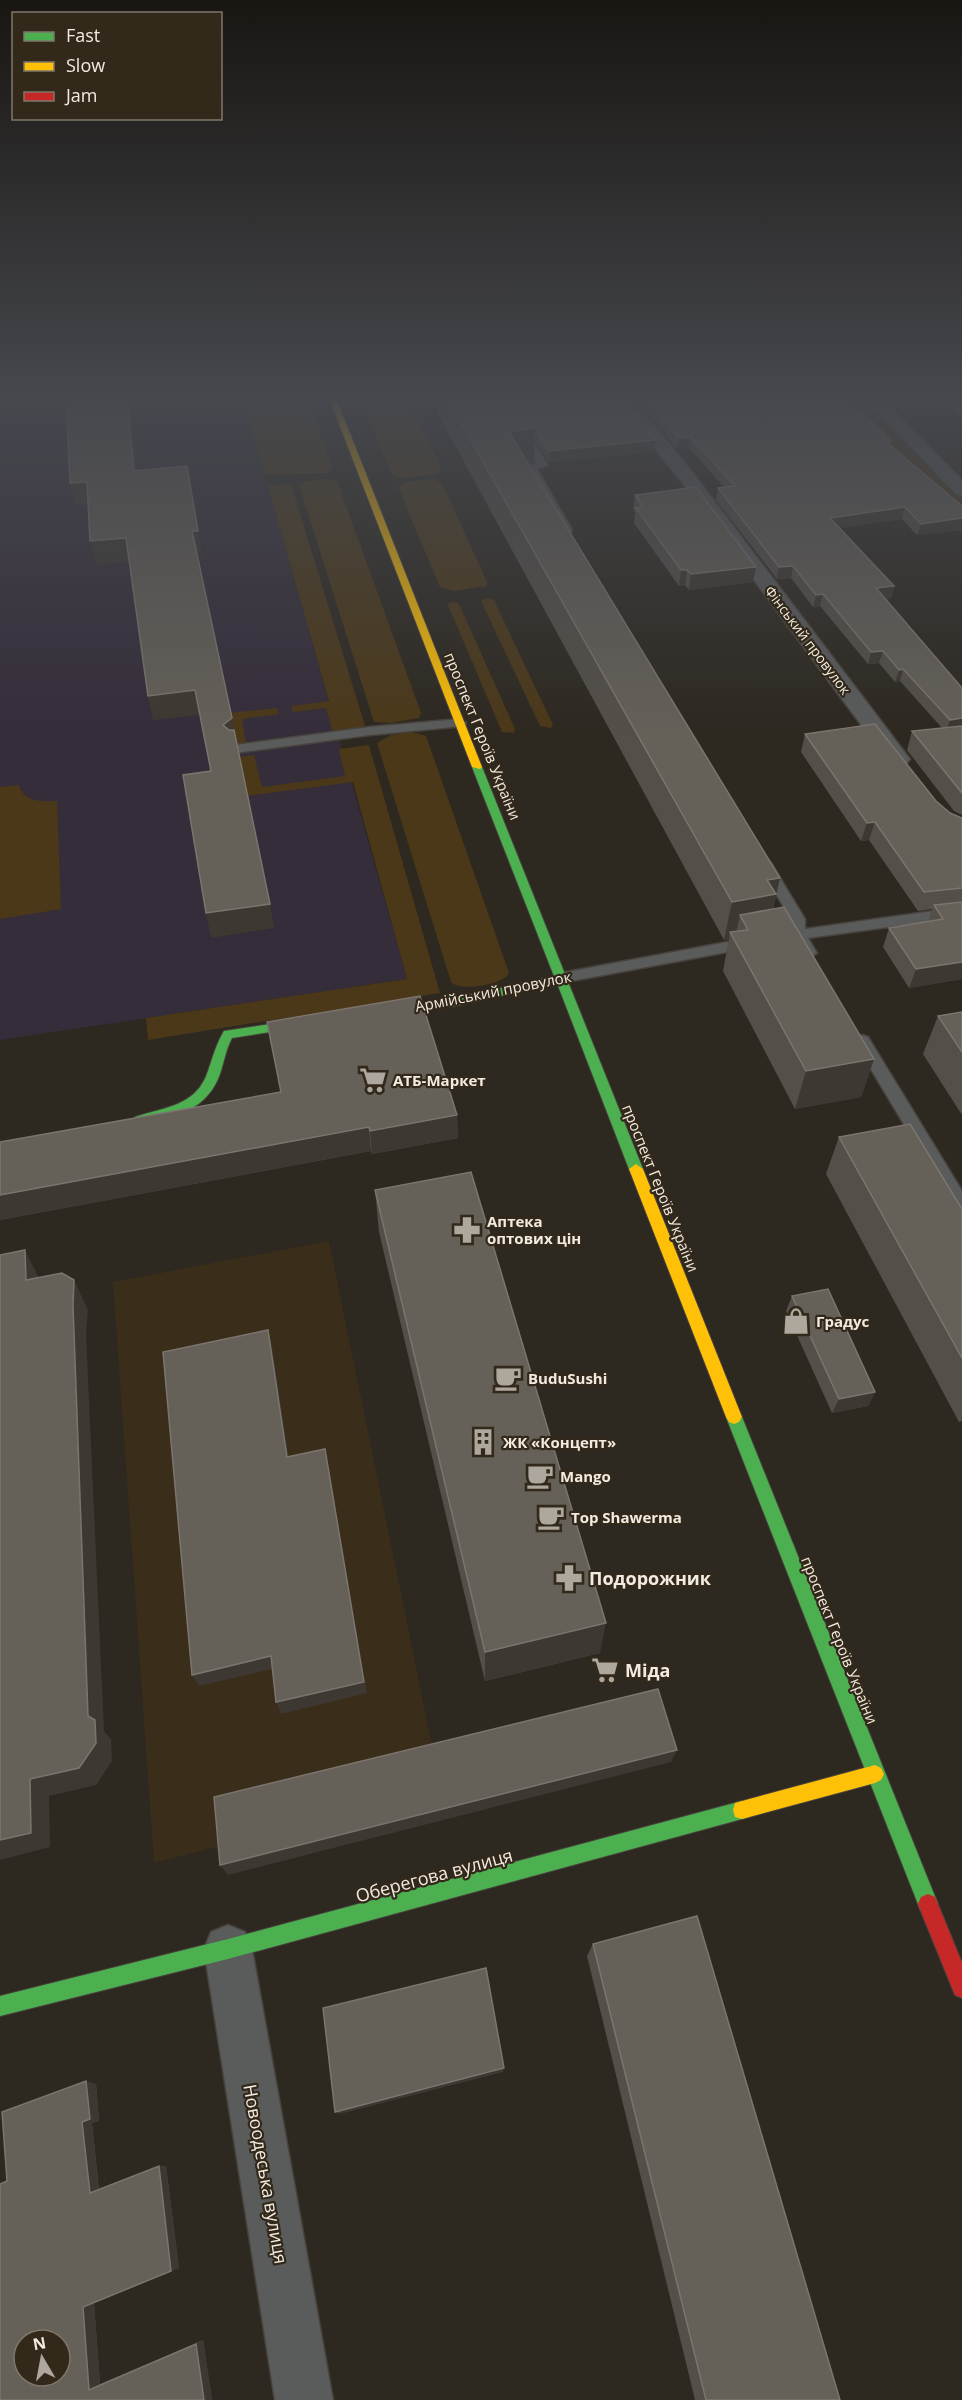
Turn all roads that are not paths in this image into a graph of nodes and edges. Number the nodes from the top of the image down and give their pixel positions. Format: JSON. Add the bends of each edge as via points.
{"nodes":[{"id":1,"x":376,"y":510,"type":"edge"},
{"id":2,"x":556,"y":510,"type":"edge"},
{"id":3,"x":712,"y":510,"type":"edge"},
{"id":4,"x":572,"y":538,"type":"edge"},
{"id":5,"x":460,"y":723,"type":"junction"},
{"id":6,"x":235,"y":749,"type":"edge"},
{"id":7,"x":907,"y":771,"type":"edge"},
{"id":8,"x":758,"y":853,"type":"edge"},
{"id":9,"x":962,"y":912,"type":"edge"},
{"id":10,"x":798,"y":934,"type":"junction"},
{"id":11,"x":815,"y":962,"type":"edge"},
{"id":12,"x":561,"y":978,"type":"junction"},
{"id":13,"x":365,"y":1014,"type":"edge"},
{"id":14,"x":319,"y":1021,"type":"edge"},
{"id":15,"x":854,"y":1028,"type":"edge"},
{"id":16,"x":124,"y":1122,"type":"edge"},
{"id":17,"x":962,"y":1206,"type":"edge"},
{"id":18,"x":875,"y":1774,"type":"junction"},
{"id":19,"x":228,"y":1949,"type":"junction"},
{"id":20,"x":962,"y":1988,"type":"edge"},
{"id":21,"x":0,"y":2006,"type":"edge"},
{"id":22,"x":304,"y":2400,"type":"edge"}],
"edges":[{"from":1,"to":5,"type":"main road","name":"проспект Героїв України"},
{"from":2,"to":4,"type":"lane"},
{"from":3,"to":7,"type":"street","name":"Фінський провулок"},
{"from":5,"to":6,"type":"lane"},
{"from":5,"to":12,"type":"main road","name":"проспект Героїв України"},
{"from":8,"to":10,"type":"lane","via":[[798,919]]},
{"from":9,"to":10,"type":"lane","name":"Армійський провулок"},
{"from":10,"to":11,"type":"lane"},
{"from":10,"to":12,"type":"lane","name":"Армійський провулок"},
{"from":12,"to":13,"type":"main road","name":"Армійський провулок","via":[[456,1002]]},
{"from":12,"to":18,"type":"main road","name":"проспект Героїв України"},
{"from":14,"to":16,"type":"main road","via":[[228,1034],[220,1045],[212,1078],[198,1104],[169,1115]]},
{"from":15,"to":17,"type":"lane"},
{"from":18,"to":19,"type":"main road","name":"Оберегова вулиця"},
{"from":18,"to":20,"type":"main road","name":"проспект Героїв України"},
{"from":19,"to":21,"type":"main road","name":"Оберегова вулиця"},
{"from":19,"to":22,"type":"street","name":"Новоодеська вулиця"}]}
